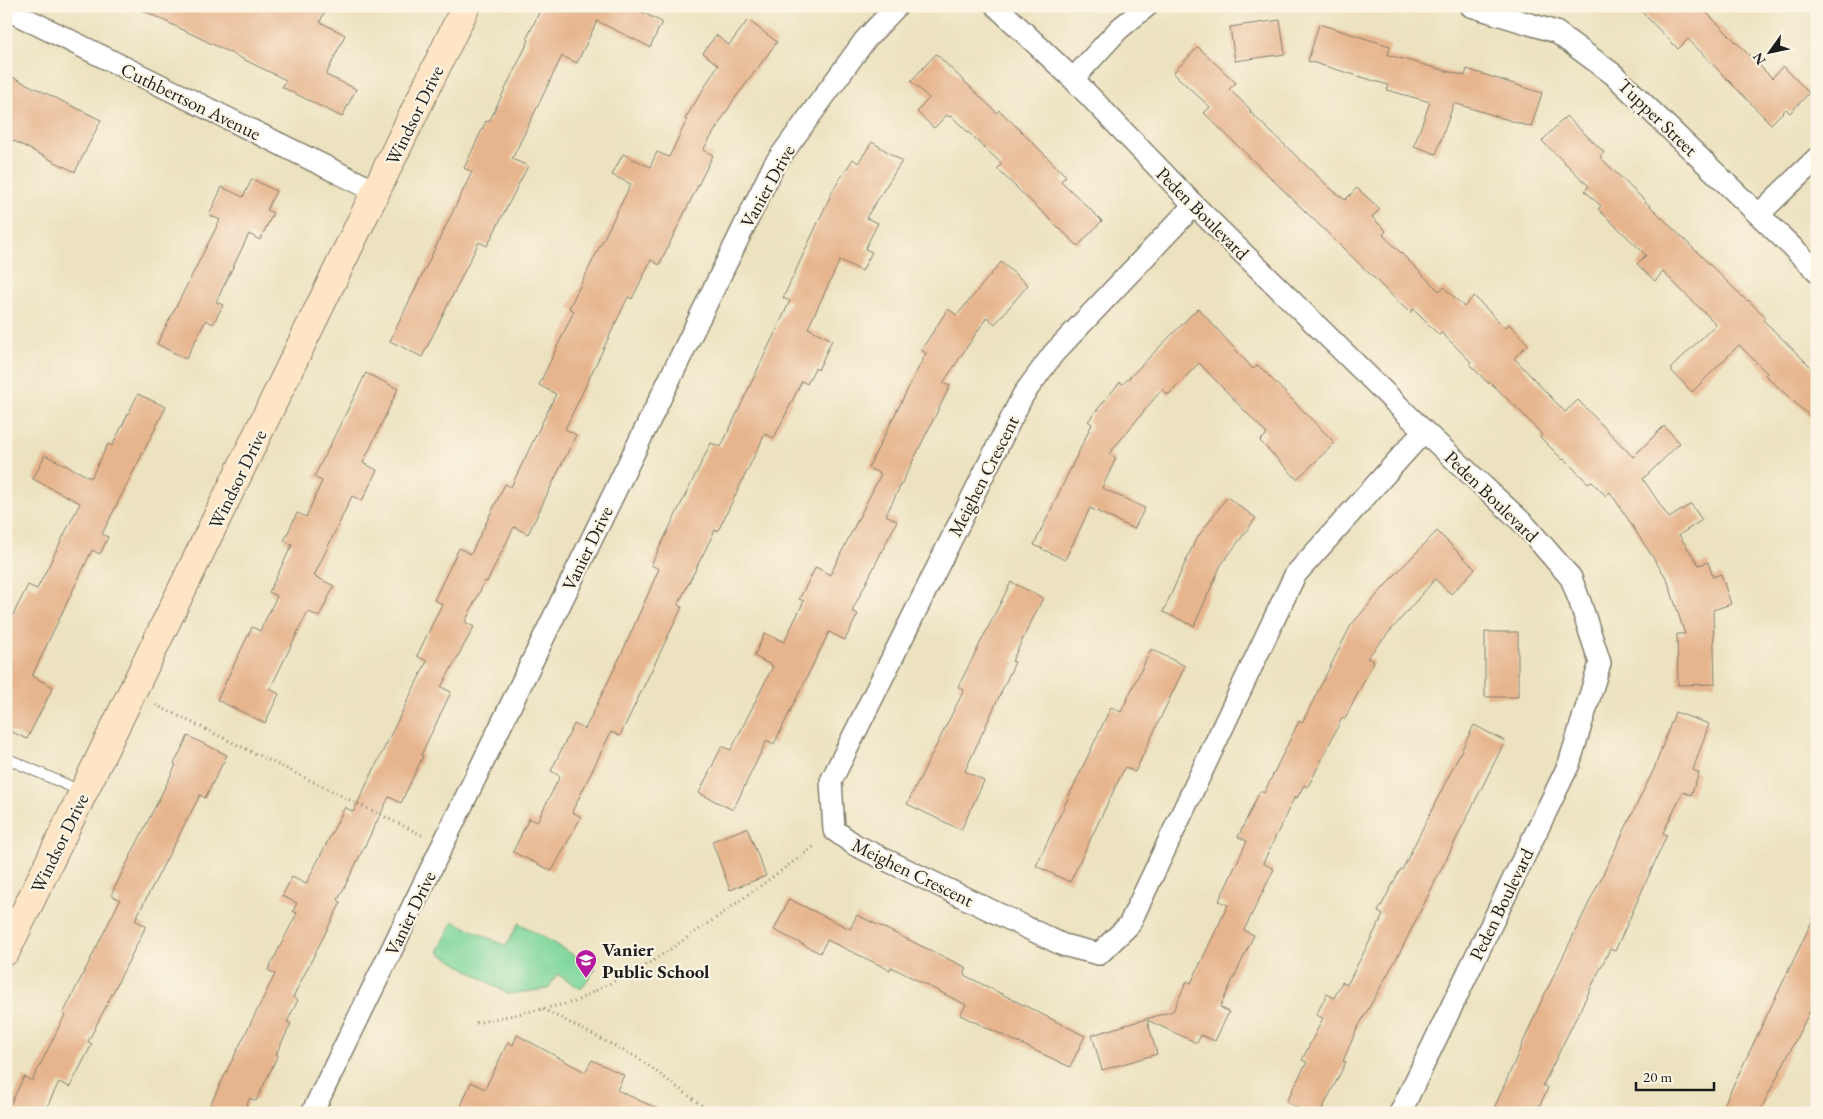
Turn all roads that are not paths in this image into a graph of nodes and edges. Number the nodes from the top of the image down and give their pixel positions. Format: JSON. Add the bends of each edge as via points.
{"nodes":[{"id":1,"x":466,"y":6,"type":"edge"},
{"id":2,"x":897,"y":6,"type":"edge"},
{"id":3,"x":996,"y":6,"type":"edge"},
{"id":4,"x":1147,"y":6,"type":"edge"},
{"id":5,"x":1471,"y":6,"type":"edge"},
{"id":6,"x":6,"y":10,"type":"edge"},
{"id":7,"x":1073,"y":79,"type":"junction"},
{"id":8,"x":1817,"y":158,"type":"edge"},
{"id":9,"x":377,"y":192,"type":"junction"},
{"id":10,"x":1194,"y":205,"type":"junction"},
{"id":11,"x":1758,"y":214,"type":"junction"},
{"id":12,"x":1817,"y":271,"type":"edge"},
{"id":13,"x":1424,"y":432,"type":"junction"},
{"id":14,"x":6,"y":758,"type":"edge"},
{"id":15,"x":84,"y":792,"type":"junction"},
{"id":16,"x":6,"y":951,"type":"edge"},
{"id":17,"x":312,"y":1113,"type":"edge"},
{"id":18,"x":1400,"y":1113,"type":"edge"}],
"edges":[{"from":1,"to":9,"type":"street","name":"Windsor Drive"},
{"from":2,"to":17,"type":"street","name":"Vanier Drive","via":[[865,40],[774,166]]},
{"from":3,"to":7,"type":"street","name":"Peden Boulevard"},
{"from":4,"to":7,"type":"street","via":[[1119,29]]},
{"from":5,"to":11,"type":"street","name":"Tupper Street","via":[[1556,32],[1613,74]]},
{"from":6,"to":9,"type":"street","name":"Cuthbertson Avenue"},
{"from":7,"to":10,"type":"street","name":"Peden Boulevard"},
{"from":8,"to":11,"type":"street"},
{"from":9,"to":15,"type":"street","name":"Windsor Drive"},
{"from":10,"to":13,"type":"street","name":"Peden Boulevard"},
{"from":10,"to":13,"type":"street","name":"Meighen Crescent","via":[[1053,354],[1023,395],[831,781],[834,830],[855,845],[1063,945],[1098,954],[1129,925],[1295,575]]},
{"from":11,"to":12,"type":"street","name":"Tupper Street"},
{"from":13,"to":18,"type":"street","name":"Peden Boulevard","via":[[1524,524],[1571,578],[1600,664],[1569,764]]},
{"from":14,"to":15,"type":"lane"},
{"from":15,"to":16,"type":"street","name":"Windsor Drive"}]}
